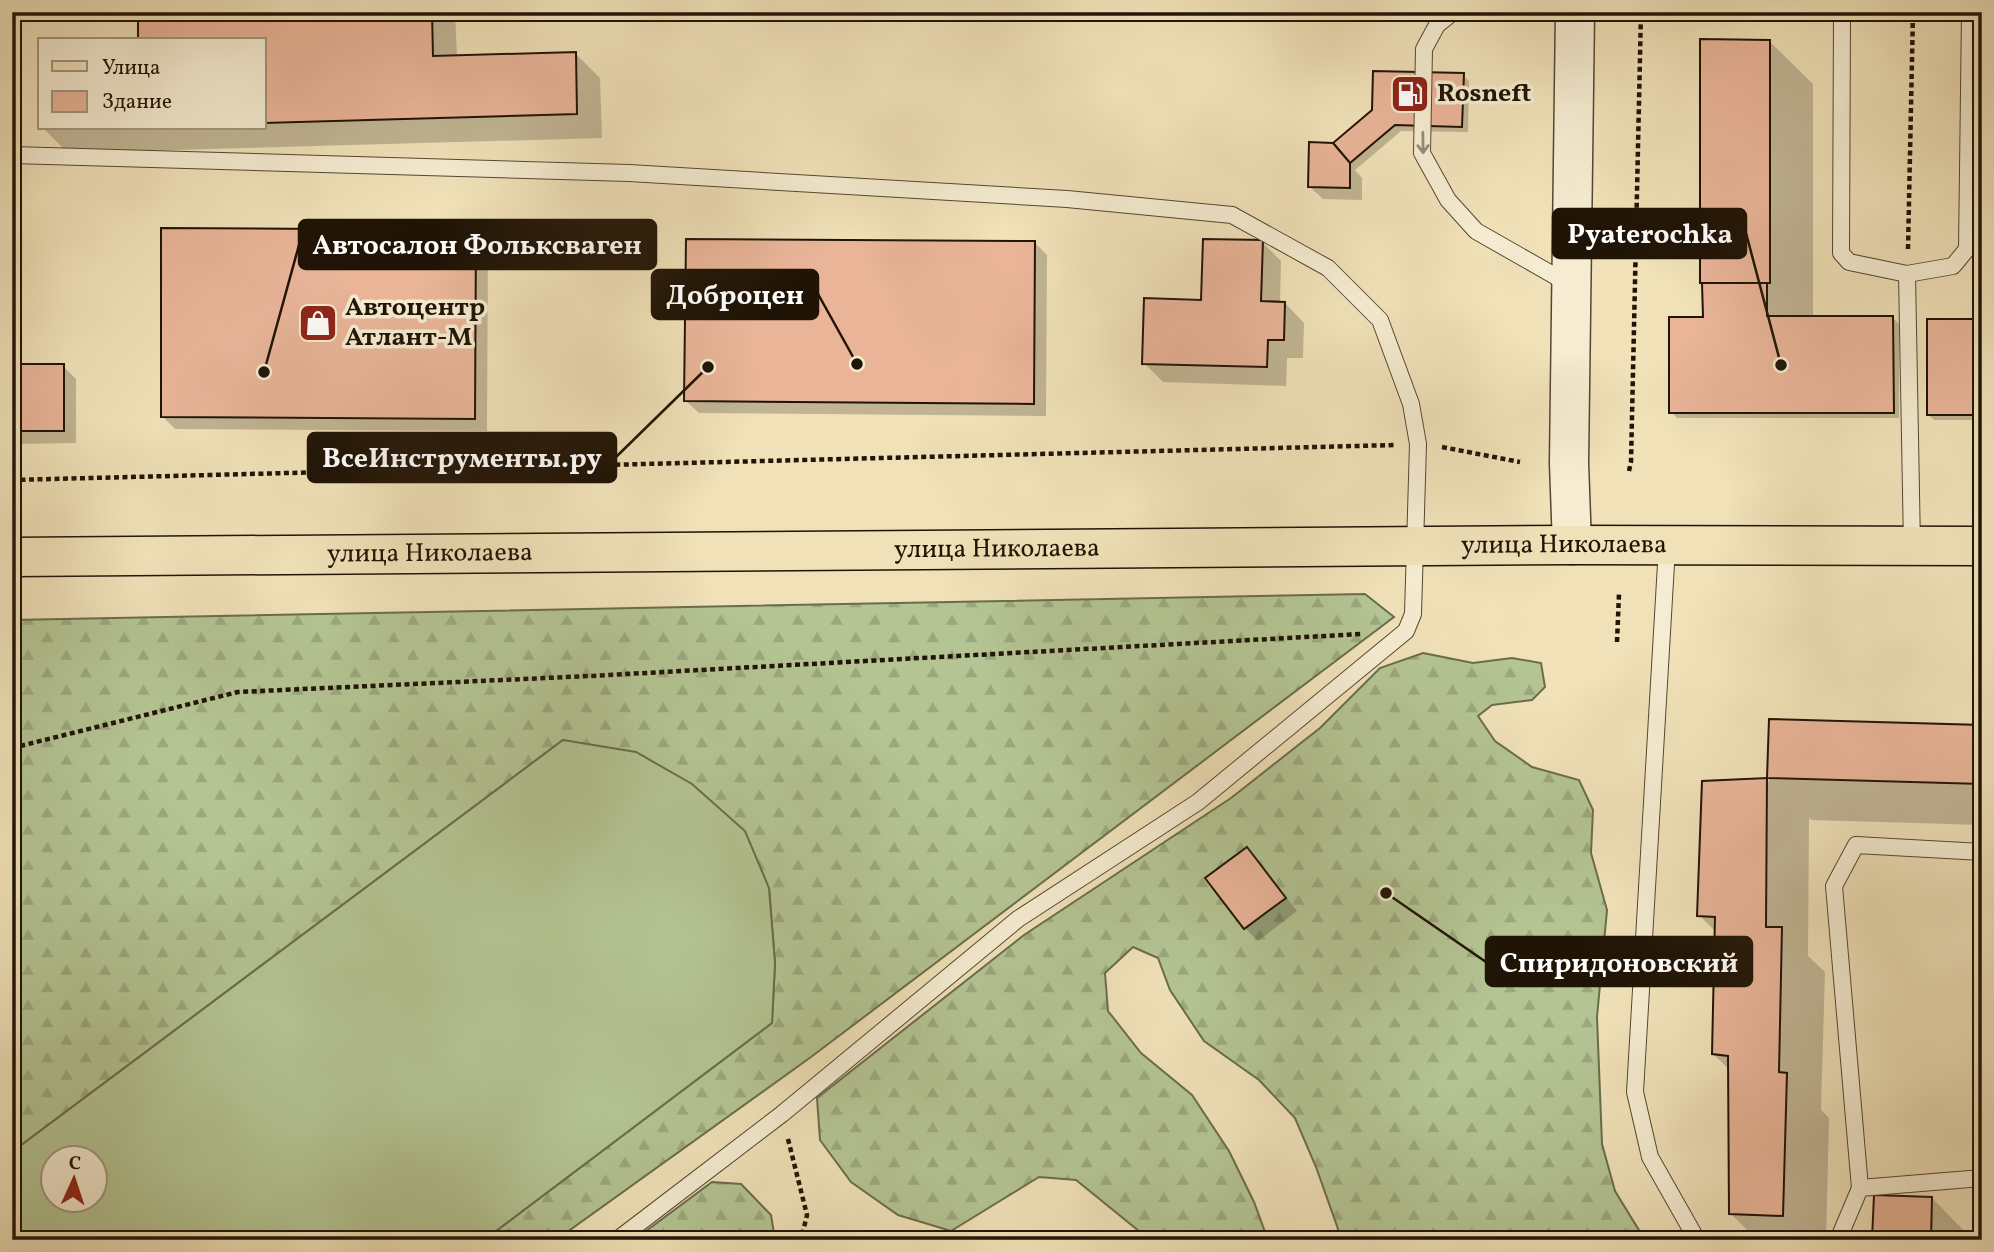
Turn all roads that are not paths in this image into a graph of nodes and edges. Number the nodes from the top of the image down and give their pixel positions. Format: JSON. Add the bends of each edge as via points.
{"nodes":[{"id":1,"x":1453,"y":12,"type":"edge"},
{"id":2,"x":1575,"y":12,"type":"edge"},
{"id":3,"x":1842,"y":12,"type":"edge"},
{"id":4,"x":1970,"y":12,"type":"edge"},
{"id":5,"x":12,"y":155,"type":"edge"},
{"id":6,"x":1907,"y":274,"type":"junction"},
{"id":7,"x":1572,"y":286,"type":"junction"},
{"id":8,"x":1572,"y":545,"type":"junction"},
{"id":9,"x":1982,"y":545,"type":"edge"},
{"id":10,"x":1912,"y":546,"type":"junction"},
{"id":11,"x":1667,"y":547,"type":"junction"},
{"id":12,"x":1415,"y":548,"type":"junction"},
{"id":13,"x":12,"y":557,"type":"edge"},
{"id":14,"x":1982,"y":852,"type":"edge"},
{"id":15,"x":1982,"y":1178,"type":"edge"},
{"id":16,"x":1860,"y":1188,"type":"junction"},
{"id":17,"x":617,"y":1240,"type":"edge"},
{"id":18,"x":1698,"y":1240,"type":"edge"},
{"id":19,"x":1838,"y":1240,"type":"edge"}],
"edges":[{"from":1,"to":7,"type":"lane","one_way":true,"via":[[1437,25],[1424,49],[1422,153],[1448,200],[1476,231]]},
{"from":2,"to":7,"type":"street"},
{"from":3,"to":6,"type":"lane","via":[[1841,253],[1849,262]]},
{"from":4,"to":6,"type":"lane","via":[[1967,249],[1953,265]]},
{"from":5,"to":12,"type":"lane","via":[[629,173],[1067,199],[1232,215],[1328,268],[1380,320],[1411,404],[1418,444]]},
{"from":6,"to":10,"type":"lane"},
{"from":7,"to":8,"type":"street"},
{"from":8,"to":11,"type":"main road","name":"улица Николаева"},
{"from":8,"to":12,"type":"main road","name":"улица Николаева"},
{"from":9,"to":10,"type":"main road","name":"улица Николаева"},
{"from":10,"to":11,"type":"main road","name":"улица Николаева"},
{"from":11,"to":18,"type":"lane","via":[[1635,1092],[1650,1157]]},
{"from":12,"to":13,"type":"main road","name":"улица Николаева"},
{"from":12,"to":17,"type":"lane","via":[[1413,614],[1406,631],[1198,802],[1018,919],[782,1114]]},
{"from":14,"to":16,"type":"lane","via":[[1856,845],[1834,886]]},
{"from":15,"to":16,"type":"lane"},
{"from":16,"to":19,"type":"lane"}]}
